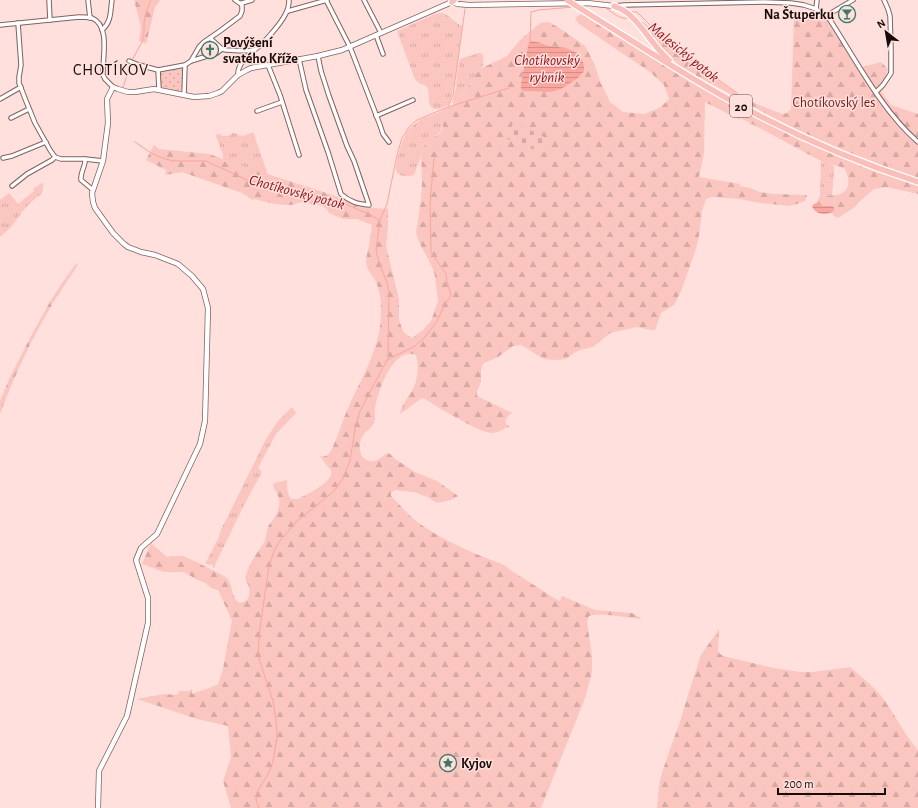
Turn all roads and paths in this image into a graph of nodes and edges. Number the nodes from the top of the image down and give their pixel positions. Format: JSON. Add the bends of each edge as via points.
{"nodes":[{"id":1,"x":49,"y":0,"type":"edge"},
{"id":2,"x":88,"y":0,"type":"edge"},
{"id":3,"x":112,"y":0,"type":"edge"},
{"id":4,"x":235,"y":0,"type":"edge"},
{"id":5,"x":252,"y":0,"type":"edge"},
{"id":6,"x":289,"y":0,"type":"edge"},
{"id":7,"x":326,"y":0,"type":"edge"},
{"id":8,"x":364,"y":0,"type":"edge"},
{"id":9,"x":567,"y":0,"type":"edge"},
{"id":10,"x":817,"y":0,"type":"edge"},
{"id":11,"x":853,"y":0,"type":"edge"},
{"id":12,"x":884,"y":0,"type":"edge"},
{"id":13,"x":452,"y":1,"type":"edge"},
{"id":14,"x":587,"y":1,"type":"edge"},
{"id":15,"x":241,"y":4,"type":"junction"},
{"id":16,"x":614,"y":6,"type":"junction"},
{"id":17,"x":816,"y":9,"type":"junction"},
{"id":18,"x":288,"y":11,"type":"junction"},
{"id":19,"x":826,"y":16,"type":"junction"},
{"id":20,"x":90,"y":18,"type":"junction"},
{"id":21,"x":50,"y":20,"type":"junction"},
{"id":22,"x":18,"y":23,"type":"junction"},
{"id":23,"x":0,"y":25,"type":"edge"},
{"id":24,"x":102,"y":30,"type":"junction"},
{"id":25,"x":378,"y":34,"type":"junction"},
{"id":26,"x":210,"y":38,"type":"junction"},
{"id":27,"x":350,"y":47,"type":"junction"},
{"id":28,"x":222,"y":49,"type":"junction"},
{"id":29,"x":253,"y":50,"type":"junction"},
{"id":30,"x":383,"y":54,"type":"dead end"},
{"id":31,"x":318,"y":56,"type":"junction"},
{"id":32,"x":299,"y":59,"type":"junction"},
{"id":33,"x":191,"y":61,"type":"junction"},
{"id":34,"x":131,"y":62,"type":"dead end"},
{"id":35,"x":185,"y":65,"type":"junction"},
{"id":36,"x":268,"y":65,"type":"junction"},
{"id":37,"x":158,"y":70,"type":"junction"},
{"id":38,"x":681,"y":71,"type":"junction"},
{"id":39,"x":238,"y":75,"type":"junction"},
{"id":40,"x":21,"y":87,"type":"junction"},
{"id":41,"x":113,"y":87,"type":"junction"},
{"id":42,"x":159,"y":89,"type":"junction"},
{"id":43,"x":876,"y":92,"type":"junction"},
{"id":44,"x":184,"y":96,"type":"junction"},
{"id":45,"x":0,"y":98,"type":"edge"},
{"id":46,"x":413,"y":100,"type":"dead end"},
{"id":47,"x":282,"y":102,"type":"junction"},
{"id":48,"x":29,"y":109,"type":"junction"},
{"id":49,"x":257,"y":111,"type":"dead end"},
{"id":50,"x":376,"y":116,"type":"junction"},
{"id":51,"x":11,"y":118,"type":"dead end"},
{"id":52,"x":46,"y":142,"type":"junction"},
{"id":53,"x":389,"y":142,"type":"dead end"},
{"id":54,"x":918,"y":142,"type":"edge"},
{"id":55,"x":299,"y":155,"type":"dead end"},
{"id":56,"x":55,"y":156,"type":"junction"},
{"id":57,"x":3,"y":158,"type":"dead end"},
{"id":58,"x":85,"y":159,"type":"junction"},
{"id":59,"x":103,"y":161,"type":"junction"},
{"id":60,"x":918,"y":182,"type":"edge"},
{"id":61,"x":12,"y":186,"type":"dead end"},
{"id":62,"x":93,"y":190,"type":"junction"},
{"id":63,"x":98,"y":808,"type":"edge"}],
"edges":[{"from":1,"to":21,"type":"street"},
{"from":2,"to":20,"type":"street"},
{"from":3,"to":24,"type":"street","via":[[110,20]]},
{"from":4,"to":15,"type":"street"},
{"from":5,"to":15,"type":"street"},
{"from":6,"to":18,"type":"street"},
{"from":7,"to":18,"type":"street"},
{"from":7,"to":27,"type":"street"},
{"from":8,"to":25,"type":"street"},
{"from":9,"to":38,"type":"main road","number":"20","bridge":true},
{"from":10,"to":17,"type":"street"},
{"from":11,"to":19,"type":"street"},
{"from":12,"to":43,"type":"street","via":[[890,16],[891,73]]},
{"from":13,"to":14,"type":"street","via":[[469,5]]},
{"from":13,"to":25,"type":"street"},
{"from":14,"to":16,"type":"street"},
{"from":15,"to":26,"type":"street","via":[[240,16]]},
{"from":16,"to":17,"type":"street","via":[[764,2],[791,3]]},
{"from":16,"to":38,"type":"main road","via":[[629,14],[659,50]]},
{"from":17,"to":19,"type":"street"},
{"from":18,"to":29,"type":"street","via":[[269,36]]},
{"from":19,"to":43,"type":"street"},
{"from":20,"to":21,"type":"street"},
{"from":20,"to":24,"type":"street","via":[[96,21]]},
{"from":21,"to":22,"type":"street"},
{"from":22,"to":23,"type":"street"},
{"from":22,"to":40,"type":"street"},
{"from":24,"to":41,"type":"street","via":[[103,75]]},
{"from":25,"to":27,"type":"street"},
{"from":25,"to":30,"type":"street"},
{"from":26,"to":28,"type":"street"},
{"from":26,"to":33,"type":"street","via":[[199,47]]},
{"from":27,"to":31,"type":"street"},
{"from":27,"to":50,"type":"street"},
{"from":28,"to":29,"type":"street"},
{"from":28,"to":33,"type":"street"},
{"from":29,"to":39,"type":"street","via":[[240,64]]},
{"from":31,"to":32,"type":"street"},
{"from":31,"to":32,"type":"street","via":[[329,96],[369,205],[358,204],[341,194],[306,90]]},
{"from":32,"to":36,"type":"street"},
{"from":33,"to":35,"type":"street"},
{"from":34,"to":37,"type":"street"},
{"from":35,"to":37,"type":"street"},
{"from":35,"to":44,"type":"street"},
{"from":36,"to":39,"type":"street","via":[[252,68]]},
{"from":36,"to":47,"type":"street"},
{"from":37,"to":42,"type":"street"},
{"from":38,"to":60,"type":"main road","number":"20","via":[[733,102],[797,134]]},
{"from":39,"to":44,"type":"street","via":[[225,89],[214,95]]},
{"from":40,"to":45,"type":"street"},
{"from":40,"to":48,"type":"street"},
{"from":41,"to":42,"type":"street","via":[[135,92]]},
{"from":41,"to":59,"type":"street","via":[[108,99]]},
{"from":42,"to":44,"type":"street"},
{"from":43,"to":54,"type":"street","via":[[899,124]]},
{"from":46,"to":50,"type":"street"},
{"from":47,"to":49,"type":"street"},
{"from":47,"to":55,"type":"street"},
{"from":48,"to":51,"type":"street"},
{"from":48,"to":52,"type":"street"},
{"from":50,"to":53,"type":"street"},
{"from":52,"to":56,"type":"street"},
{"from":52,"to":57,"type":"street"},
{"from":56,"to":58,"type":"street","via":[[60,159]]},
{"from":56,"to":61,"type":"street"},
{"from":58,"to":59,"type":"street"},
{"from":58,"to":62,"type":"street","via":[[81,180]]},
{"from":59,"to":62,"type":"street"},
{"from":62,"to":63,"type":"street","via":[[95,208],[119,240],[128,247],[178,264],[203,289],[208,308],[205,421],[200,444],[157,534],[141,548],[136,560],[148,598],[148,623],[127,716],[100,771]]}]}
